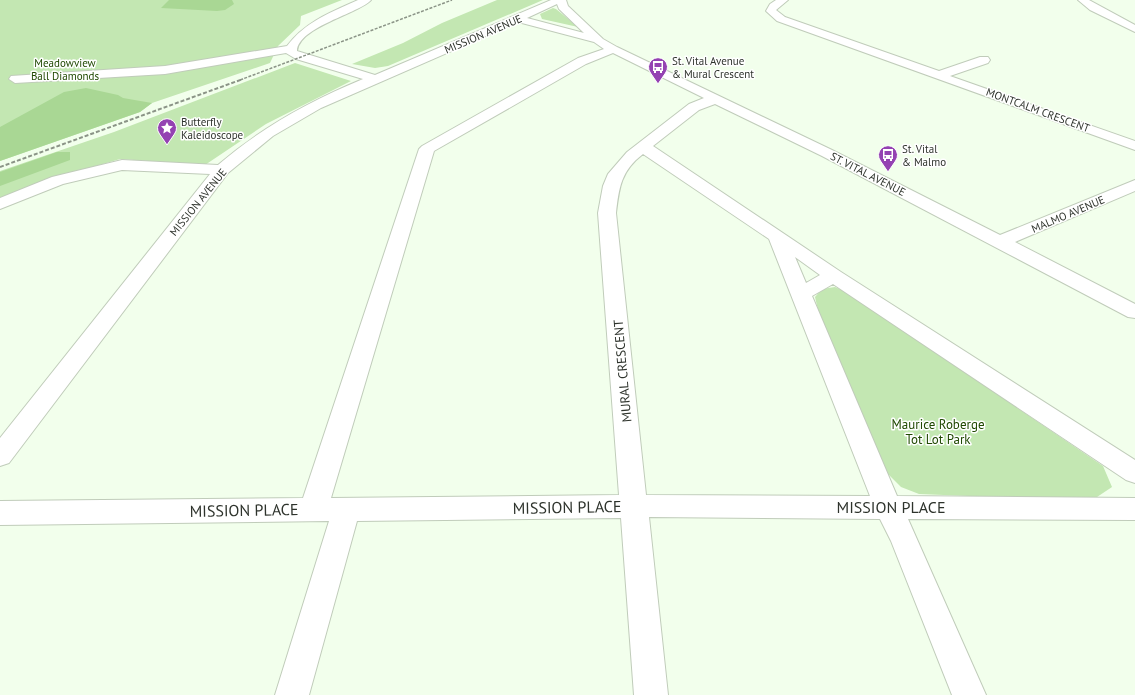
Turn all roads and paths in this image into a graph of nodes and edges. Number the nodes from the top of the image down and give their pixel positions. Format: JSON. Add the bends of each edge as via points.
{"nodes":[{"id":1,"x":366,"y":0,"type":"edge"},
{"id":2,"x":560,"y":0,"type":"edge"},
{"id":3,"x":783,"y":0,"type":"edge"},
{"id":4,"x":1083,"y":0,"type":"edge"},
{"id":5,"x":519,"y":19,"type":"junction"},
{"id":6,"x":1135,"y":29,"type":"edge"},
{"id":7,"x":606,"y":45,"type":"junction"},
{"id":8,"x":291,"y":49,"type":"junction"},
{"id":9,"x":984,"y":60,"type":"dead end"},
{"id":10,"x":940,"y":75,"type":"junction"},
{"id":11,"x":15,"y":79,"type":"dead end"},
{"id":12,"x":376,"y":79,"type":"junction"},
{"id":13,"x":715,"y":99,"type":"junction"},
{"id":14,"x":642,"y":146,"type":"junction"},
{"id":15,"x":1135,"y":146,"type":"edge"},
{"id":16,"x":222,"y":170,"type":"junction"},
{"id":17,"x":1135,"y":185,"type":"edge"},
{"id":18,"x":0,"y":204,"type":"edge"},
{"id":19,"x":777,"y":236,"type":"junction"},
{"id":20,"x":1000,"y":242,"type":"junction"},
{"id":21,"x":834,"y":276,"type":"junction"},
{"id":22,"x":800,"y":294,"type":"junction"},
{"id":23,"x":1135,"y":312,"type":"edge"},
{"id":24,"x":0,"y":456,"type":"edge"},
{"id":25,"x":1135,"y":473,"type":"edge"},
{"id":26,"x":635,"y":506,"type":"junction"},
{"id":27,"x":888,"y":507,"type":"junction"},
{"id":28,"x":314,"y":510,"type":"junction"},
{"id":29,"x":346,"y":510,"type":"junction"},
{"id":30,"x":1135,"y":510,"type":"edge"},
{"id":31,"x":0,"y":513,"type":"edge"},
{"id":32,"x":292,"y":695,"type":"edge"},
{"id":33,"x":651,"y":695,"type":"edge"},
{"id":34,"x":969,"y":695,"type":"edge"}],
"edges":[{"from":1,"to":8,"type":"street","via":[[306,32]]},
{"from":2,"to":5,"type":"street","name":"MISSION AVENUE"},
{"from":2,"to":7,"type":"street","name":"ST. VITAL AVENUE","via":[[563,7]]},
{"from":3,"to":10,"type":"street","name":"MONTCALM CRESCENT","via":[[771,11],[781,19]]},
{"from":4,"to":6,"type":"street"},
{"from":5,"to":7,"type":"street","name":"ST. VITAL AVENUE"},
{"from":5,"to":12,"type":"street","name":"MISSION AVENUE"},
{"from":7,"to":13,"type":"street","name":"ST. VITAL AVENUE"},
{"from":7,"to":28,"type":"street","via":[[427,149]]},
{"from":8,"to":11,"type":"street","via":[[165,70]]},
{"from":8,"to":12,"type":"street","via":[[292,53],[300,57]]},
{"from":9,"to":10,"type":"street"},
{"from":10,"to":15,"type":"street","name":"MONTCALM CRESCENT"},
{"from":12,"to":16,"type":"street","name":"MISSION AVENUE","via":[[285,122],[242,152]]},
{"from":13,"to":14,"type":"street","name":"MURAL CRESCENT","via":[[694,107]]},
{"from":13,"to":20,"type":"street","name":"ST. VITAL AVENUE"},
{"from":14,"to":19,"type":"street"},
{"from":14,"to":26,"type":"street","name":"MURAL CRESCENT","via":[[616,174],[611,186],[607,213]]},
{"from":16,"to":18,"type":"street","via":[[122,165],[58,180]]},
{"from":16,"to":24,"type":"street","name":"MISSION AVENUE"},
{"from":17,"to":20,"type":"street","name":"MALMO AVENUE"},
{"from":19,"to":21,"type":"street"},
{"from":19,"to":22,"type":"street"},
{"from":20,"to":23,"type":"street","name":"ST. VITAL AVENUE"},
{"from":21,"to":22,"type":"street"},
{"from":21,"to":25,"type":"street"},
{"from":22,"to":27,"type":"street"},
{"from":26,"to":27,"type":"street","name":"MISSION PLACE"},
{"from":26,"to":29,"type":"street","name":"MISSION PLACE"},
{"from":26,"to":33,"type":"street","name":"MURAL CRESCENT"},
{"from":27,"to":30,"type":"street","name":"MISSION PLACE"},
{"from":27,"to":34,"type":"street","via":[[905,541]]},
{"from":28,"to":29,"type":"street","name":"MISSION PLACE"},
{"from":28,"to":31,"type":"street","name":"MISSION PLACE"},
{"from":29,"to":32,"type":"street"}]}
